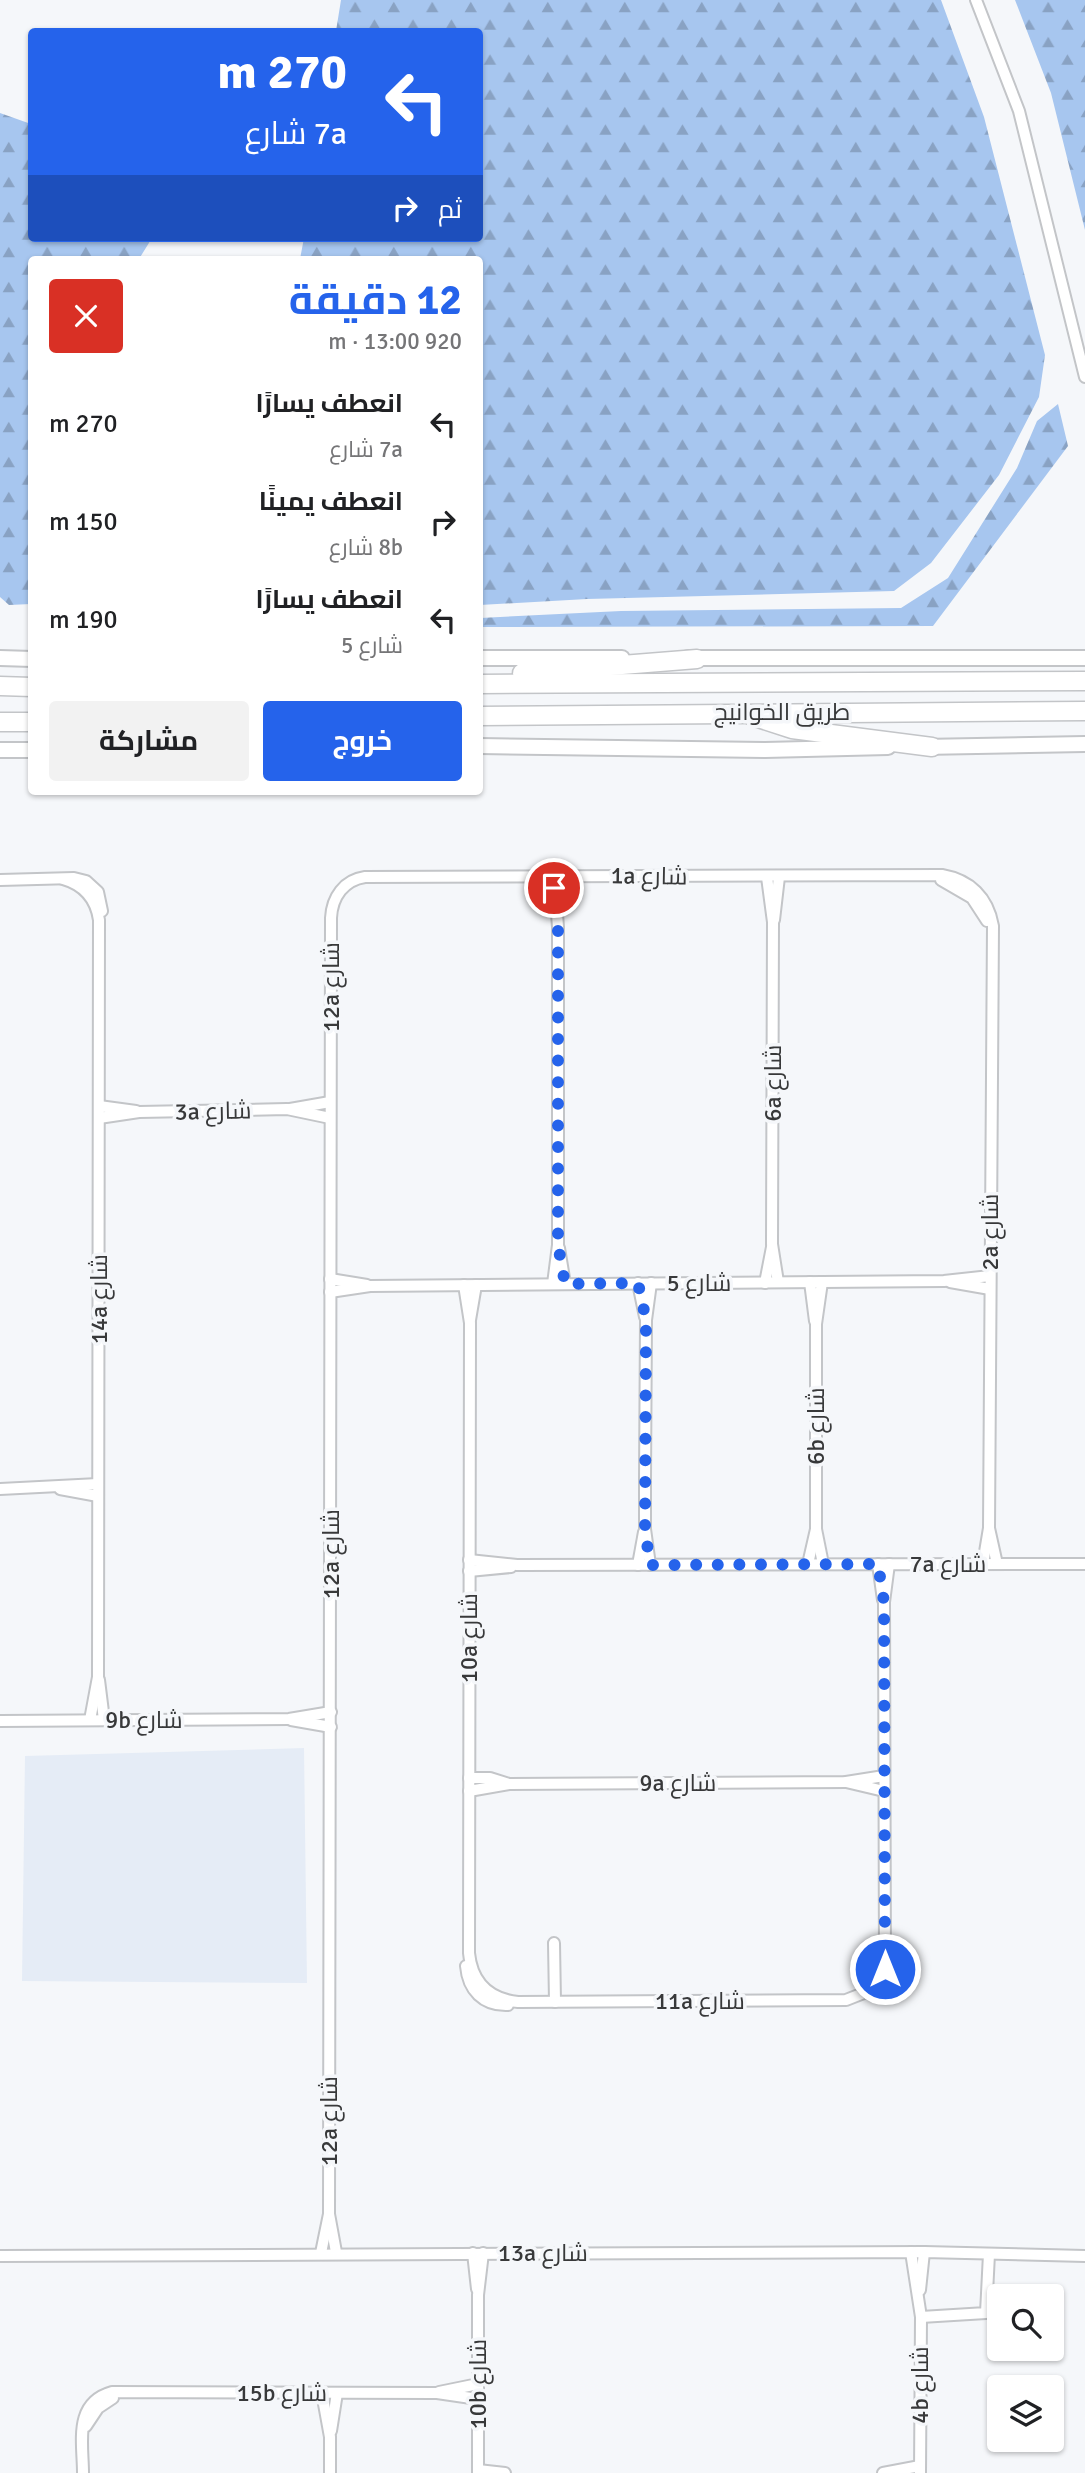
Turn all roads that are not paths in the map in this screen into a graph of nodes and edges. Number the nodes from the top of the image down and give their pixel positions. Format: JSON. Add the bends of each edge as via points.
{"nodes":[{"id":1,"x":976,"y":0,"type":"edge"},
{"id":2,"x":1085,"y":377,"type":"edge"},
{"id":3,"x":0,"y":658,"type":"edge"},
{"id":4,"x":483,"y":658,"type":"edge"},
{"id":5,"x":28,"y":659,"type":"edge"},
{"id":6,"x":697,"y":659,"type":"junction"},
{"id":7,"x":1085,"y":659,"type":"edge"},
{"id":8,"x":483,"y":678,"type":"edge"},
{"id":9,"x":1085,"y":681,"type":"edge"},
{"id":10,"x":483,"y":684,"type":"edge"},
{"id":11,"x":0,"y":686,"type":"edge"},
{"id":12,"x":28,"y":687,"type":"edge"},
{"id":13,"x":1085,"y":710,"type":"edge"},
{"id":14,"x":743,"y":712,"type":"junction"},
{"id":15,"x":483,"y":716,"type":"edge"},
{"id":16,"x":0,"y":722,"type":"edge"},
{"id":17,"x":28,"y":722,"type":"edge"},
{"id":18,"x":1085,"y":744,"type":"edge"},
{"id":19,"x":483,"y":746,"type":"edge"},
{"id":20,"x":932,"y":747,"type":"junction"},
{"id":21,"x":0,"y":750,"type":"edge"},
{"id":22,"x":28,"y":750,"type":"edge"},
{"id":23,"x":558,"y":875,"type":"junction"},
{"id":24,"x":773,"y":877,"type":"junction"},
{"id":25,"x":0,"y":880,"type":"edge"},
{"id":26,"x":968,"y":889,"type":"joint"},
{"id":27,"x":338,"y":895,"type":"joint"},
{"id":28,"x":330,"y":1102,"type":"junction"},
{"id":29,"x":99,"y":1106,"type":"junction"},
{"id":30,"x":287,"y":1109,"type":"junction"},
{"id":31,"x":139,"y":1112,"type":"junction"},
{"id":32,"x":99,"y":1118,"type":"junction"},
{"id":33,"x":330,"y":1118,"type":"junction"},
{"id":34,"x":772,"y":1244,"type":"junction"},
{"id":35,"x":558,"y":1245,"type":"junction"},
{"id":36,"x":990,"y":1276,"type":"junction"},
{"id":37,"x":330,"y":1279,"type":"junction"},
{"id":38,"x":944,"y":1281,"type":"junction"},
{"id":39,"x":778,"y":1282,"type":"junction"},
{"id":40,"x":816,"y":1282,"type":"junction"},
{"id":41,"x":638,"y":1283,"type":"junction"},
{"id":42,"x":651,"y":1283,"type":"junction"},
{"id":43,"x":765,"y":1283,"type":"junction"},
{"id":44,"x":553,"y":1284,"type":"junction"},
{"id":45,"x":565,"y":1284,"type":"junction"},
{"id":46,"x":470,"y":1285,"type":"junction"},
{"id":47,"x":370,"y":1286,"type":"junction"},
{"id":48,"x":990,"y":1289,"type":"junction"},
{"id":49,"x":330,"y":1292,"type":"junction"},
{"id":50,"x":646,"y":1320,"type":"junction"},
{"id":51,"x":98,"y":1484,"type":"junction"},
{"id":52,"x":57,"y":1488,"type":"junction"},
{"id":53,"x":0,"y":1489,"type":"edge"},
{"id":54,"x":98,"y":1496,"type":"junction"},
{"id":55,"x":989,"y":1528,"type":"junction"},
{"id":56,"x":645,"y":1529,"type":"junction"},
{"id":57,"x":816,"y":1529,"type":"junction"},
{"id":58,"x":808,"y":1564,"type":"junction"},
{"id":59,"x":823,"y":1564,"type":"junction"},
{"id":60,"x":883,"y":1564,"type":"junction"},
{"id":61,"x":983,"y":1564,"type":"junction"},
{"id":62,"x":997,"y":1564,"type":"junction"},
{"id":63,"x":1085,"y":1564,"type":"edge"},
{"id":64,"x":469,"y":1565,"type":"junction"},
{"id":65,"x":638,"y":1565,"type":"junction"},
{"id":66,"x":650,"y":1565,"type":"junction"},
{"id":67,"x":98,"y":1677,"type":"junction"},
{"id":68,"x":331,"y":1712,"type":"junction"},
{"id":69,"x":289,"y":1719,"type":"junction"},
{"id":70,"x":90,"y":1720,"type":"junction"},
{"id":71,"x":104,"y":1720,"type":"junction"},
{"id":72,"x":0,"y":1721,"type":"edge"},
{"id":73,"x":331,"y":1727,"type":"junction"},
{"id":74,"x":884,"y":1776,"type":"junction"},
{"id":75,"x":469,"y":1778,"type":"junction"},
{"id":76,"x":846,"y":1782,"type":"junction"},
{"id":77,"x":509,"y":1784,"type":"junction"},
{"id":78,"x":469,"y":1791,"type":"junction"},
{"id":79,"x":884,"y":1791,"type":"junction"},
{"id":80,"x":554,"y":1943,"type":"dead end"},
{"id":81,"x":477,"y":1987,"type":"joint"},
{"id":82,"x":555,"y":2002,"type":"junction"},
{"id":83,"x":328,"y":2214,"type":"junction"},
{"id":84,"x":336,"y":2252,"type":"junction"},
{"id":85,"x":911,"y":2252,"type":"junction"},
{"id":86,"x":924,"y":2252,"type":"junction"},
{"id":87,"x":321,"y":2253,"type":"junction"},
{"id":88,"x":478,"y":2253,"type":"junction"},
{"id":89,"x":989,"y":2254,"type":"junction"},
{"id":90,"x":0,"y":2256,"type":"edge"},
{"id":91,"x":1085,"y":2256,"type":"edge"},
{"id":92,"x":919,"y":2297,"type":"junction"},
{"id":93,"x":921,"y":2318,"type":"junction"},
{"id":94,"x":478,"y":2384,"type":"junction"},
{"id":95,"x":322,"y":2393,"type":"junction"},
{"id":96,"x":337,"y":2393,"type":"junction"},
{"id":97,"x":437,"y":2393,"type":"junction"},
{"id":98,"x":478,"y":2399,"type":"junction"},
{"id":99,"x":330,"y":2437,"type":"junction"},
{"id":100,"x":920,"y":2469,"type":"edge"},
{"id":101,"x":478,"y":2472,"type":"edge"},
{"id":102,"x":83,"y":2473,"type":"edge"},
{"id":103,"x":330,"y":2473,"type":"edge"},
{"id":104,"x":505,"y":2473,"type":"edge"},
{"id":105,"x":883,"y":2473,"type":"edge"}],
"edges":[{"from":1,"to":2,"type":"street","via":[[1019,111]]},
{"from":3,"to":5,"type":"street"},
{"from":4,"to":6,"type":"street"},
{"from":6,"to":7,"type":"street"},
{"from":6,"to":8,"type":"highway"},
{"from":9,"to":10,"type":"highway","name":"طريق الخوانيج"},
{"from":11,"to":12,"type":"highway"},
{"from":13,"to":14,"type":"highway","name":"طريق الخوانيج"},
{"from":14,"to":15,"type":"highway","name":"طريق الخوانيج"},
{"from":14,"to":20,"type":"highway","via":[[792,729]]},
{"from":16,"to":17,"type":"highway"},
{"from":18,"to":20,"type":"street"},
{"from":19,"to":20,"type":"street"},
{"from":21,"to":22,"type":"street"},
{"from":23,"to":24,"type":"street","name":"1a شارع"},
{"from":23,"to":27,"type":"street","name":"1a شارع","via":[[365,877],[349,882]]},
{"from":23,"to":35,"type":"street"},
{"from":24,"to":26,"type":"street","name":"1a شارع","via":[[951,876]]},
{"from":24,"to":34,"type":"street","name":"6a شارع"},
{"from":25,"to":29,"type":"street","name":"14a شارع","via":[[63,879],[89,888],[102,903]]},
{"from":26,"to":36,"type":"street","name":"2a شارع","via":[[988,907],[993,937]]},
{"from":27,"to":28,"type":"street","name":"12a شارع","via":[[331,918]]},
{"from":28,"to":30,"type":"street","name":"3a شارع"},
{"from":28,"to":33,"type":"street","name":"12a شارع"},
{"from":29,"to":31,"type":"street","name":"3a شارع"},
{"from":29,"to":32,"type":"street","name":"14a شارع"},
{"from":30,"to":31,"type":"street","name":"3a شارع"},
{"from":30,"to":33,"type":"street","name":"3a شارع"},
{"from":31,"to":32,"type":"street","name":"3a شارع"},
{"from":32,"to":51,"type":"street","name":"14a شارع"},
{"from":33,"to":37,"type":"street","name":"12a شارع"},
{"from":34,"to":39,"type":"street","name":"6a شارع"},
{"from":34,"to":43,"type":"street","name":"6a شارع"},
{"from":35,"to":44,"type":"street"},
{"from":35,"to":45,"type":"street"},
{"from":36,"to":38,"type":"street","name":"شارع 5"},
{"from":36,"to":48,"type":"street","name":"2a شارع"},
{"from":37,"to":47,"type":"street","name":"شارع 5"},
{"from":37,"to":49,"type":"street","name":"12a شارع"},
{"from":38,"to":40,"type":"street","name":"شارع 5"},
{"from":38,"to":48,"type":"street","name":"شارع 5"},
{"from":39,"to":40,"type":"street","name":"شارع 5"},
{"from":39,"to":43,"type":"street","name":"شارع 5"},
{"from":40,"to":57,"type":"street","name":"6b شارع"},
{"from":41,"to":42,"type":"street","name":"شارع 5"},
{"from":41,"to":45,"type":"street","name":"شارع 5"},
{"from":41,"to":50,"type":"street"},
{"from":42,"to":43,"type":"street","name":"شارع 5"},
{"from":42,"to":50,"type":"street"},
{"from":44,"to":45,"type":"street","name":"شارع 5"},
{"from":44,"to":46,"type":"street","name":"شارع 5"},
{"from":46,"to":47,"type":"street","name":"شارع 5"},
{"from":46,"to":64,"type":"street","name":"10a شارع"},
{"from":47,"to":49,"type":"street","name":"شارع 5"},
{"from":48,"to":55,"type":"street","name":"2a شارع"},
{"from":49,"to":68,"type":"street","name":"12a شارع"},
{"from":50,"to":56,"type":"street"},
{"from":51,"to":52,"type":"street"},
{"from":51,"to":54,"type":"street","name":"14a شارع"},
{"from":52,"to":53,"type":"street"},
{"from":52,"to":54,"type":"street"},
{"from":54,"to":67,"type":"street","name":"14a شارع"},
{"from":55,"to":61,"type":"street","name":"2a شارع"},
{"from":55,"to":62,"type":"street","name":"2a شارع"},
{"from":56,"to":65,"type":"street"},
{"from":56,"to":66,"type":"street"},
{"from":57,"to":58,"type":"street","name":"6b شارع"},
{"from":57,"to":59,"type":"street","name":"6b شارع"},
{"from":58,"to":59,"type":"street","name":"7a شارع"},
{"from":58,"to":66,"type":"street","name":"7a شارع"},
{"from":59,"to":60,"type":"street","name":"7a شارع"},
{"from":60,"to":61,"type":"street","name":"7a شارع"},
{"from":60,"to":74,"type":"street"},
{"from":61,"to":62,"type":"street","name":"7a شارع"},
{"from":62,"to":63,"type":"street","name":"7a شارع"},
{"from":64,"to":65,"type":"street","name":"7a شارع"},
{"from":64,"to":75,"type":"street","name":"10a شارع"},
{"from":65,"to":66,"type":"street","name":"7a شارع"},
{"from":67,"to":70,"type":"street","name":"14a شارع"},
{"from":67,"to":71,"type":"street","name":"14a شارع"},
{"from":68,"to":69,"type":"street","name":"9b شارع"},
{"from":68,"to":73,"type":"street","name":"12a شارع"},
{"from":69,"to":71,"type":"street","name":"9b شارع"},
{"from":69,"to":73,"type":"street","name":"9b شارع"},
{"from":70,"to":71,"type":"street","name":"9b شارع"},
{"from":70,"to":72,"type":"street","name":"9b شارع"},
{"from":73,"to":83,"type":"street","name":"12a شارع"},
{"from":74,"to":76,"type":"street","name":"9a شارع"},
{"from":74,"to":79,"type":"street"},
{"from":75,"to":77,"type":"street","name":"9a شارع"},
{"from":75,"to":78,"type":"street","name":"10a شارع"},
{"from":76,"to":77,"type":"street","name":"9a شارع"},
{"from":76,"to":79,"type":"street","name":"9a شارع"},
{"from":77,"to":78,"type":"street","name":"9a شارع"},
{"from":78,"to":81,"type":"street","name":"10a شارع","via":[[469,1953]]},
{"from":79,"to":82,"type":"street","name":"11a شارع","via":[[885,1969],[879,1987],[846,2000]]},
{"from":80,"to":82,"type":"street"},
{"from":81,"to":82,"type":"street","name":"11a شارع","via":[[518,2002]]},
{"from":83,"to":84,"type":"street","name":"12a شارع"},
{"from":83,"to":87,"type":"street","name":"12a شارع"},
{"from":84,"to":87,"type":"street","name":"13a شارع"},
{"from":84,"to":88,"type":"street","name":"13a شارع"},
{"from":85,"to":86,"type":"street","name":"13a شارع"},
{"from":85,"to":88,"type":"street","name":"13a شارع"},
{"from":85,"to":92,"type":"street","name":"4b شارع"},
{"from":86,"to":89,"type":"street","name":"13a شارع"},
{"from":86,"to":92,"type":"street","name":"4b شارع"},
{"from":87,"to":90,"type":"street","name":"13a شارع"},
{"from":88,"to":94,"type":"street","name":"10b شارع"},
{"from":89,"to":91,"type":"street","name":"13a شارع"},
{"from":89,"to":93,"type":"street","via":[[986,2313]]},
{"from":92,"to":93,"type":"street","name":"4b شارع"},
{"from":93,"to":100,"type":"street","name":"4b شارع"},
{"from":94,"to":97,"type":"street","name":"15b شارع"},
{"from":94,"to":98,"type":"street","name":"10b شارع"},
{"from":95,"to":96,"type":"street","name":"15b شارع"},
{"from":95,"to":99,"type":"street"},
{"from":95,"to":102,"type":"street","name":"15b شارع","via":[[128,2393],[115,2397],[95,2406],[82,2424]]},
{"from":96,"to":97,"type":"street","name":"15b شارع"},
{"from":96,"to":99,"type":"street"},
{"from":97,"to":98,"type":"street","name":"15b شارع"},
{"from":98,"to":101,"type":"street","name":"10b شارع"},
{"from":99,"to":103,"type":"street"},
{"from":100,"to":105,"type":"street"},
{"from":101,"to":104,"type":"street"}]}
